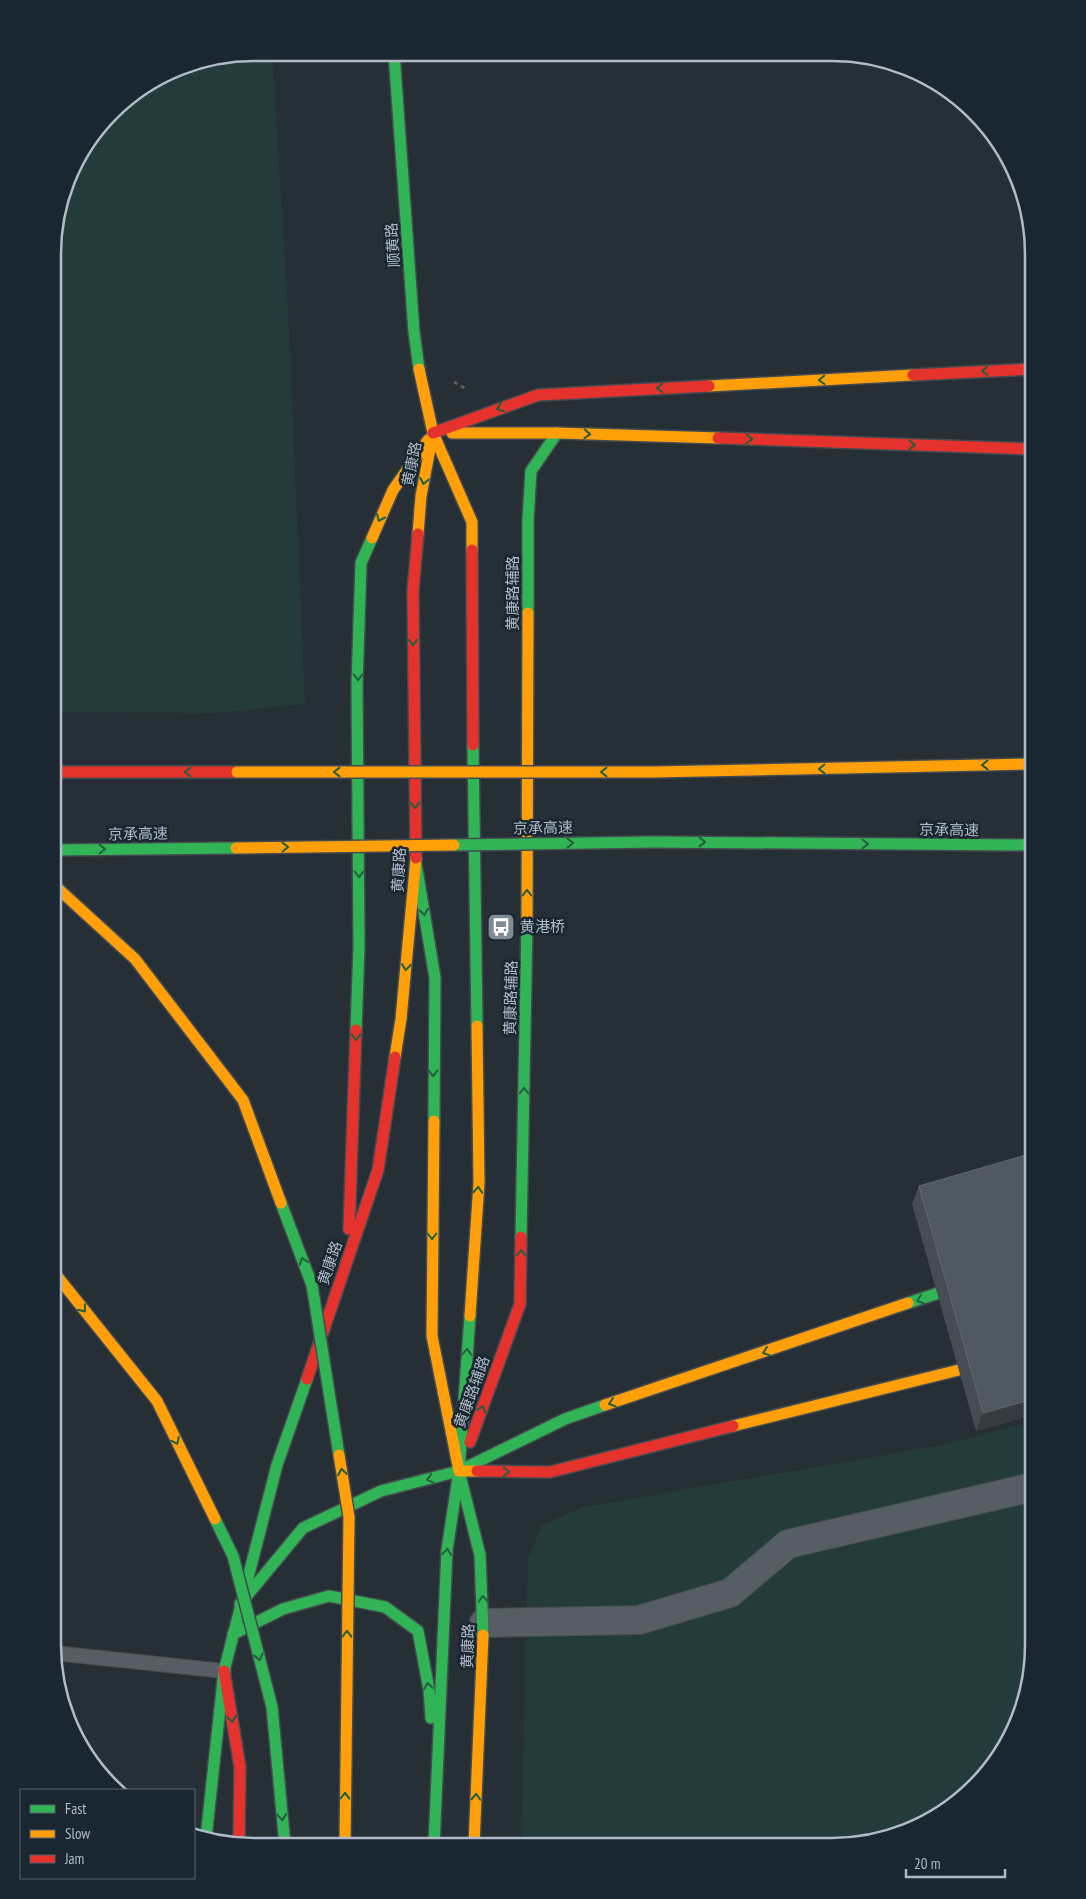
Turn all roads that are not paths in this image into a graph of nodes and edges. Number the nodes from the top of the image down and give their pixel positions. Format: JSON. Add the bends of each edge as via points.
{"nodes":[{"id":1,"x":395,"y":61,"type":"edge"},
{"id":2,"x":1025,"y":369,"type":"edge"},
{"id":3,"x":433,"y":433,"type":"junction"},
{"id":4,"x":557,"y":433,"type":"junction"},
{"id":5,"x":1025,"y":449,"type":"edge"},
{"id":6,"x":1025,"y":764,"type":"edge"},
{"id":7,"x":61,"y":772,"type":"edge"},
{"id":8,"x":1025,"y":846,"type":"edge"},
{"id":9,"x":61,"y":850,"type":"edge"},
{"id":10,"x":416,"y":864,"type":"junction"},
{"id":11,"x":61,"y":891,"type":"edge"},
{"id":12,"x":348,"y":1257,"type":"junction"},
{"id":13,"x":979,"y":1280,"type":"edge"},
{"id":14,"x":61,"y":1281,"type":"edge"},
{"id":15,"x":1002,"y":1360,"type":"edge"},
{"id":16,"x":459,"y":1471,"type":"junction"},
{"id":17,"x":1025,"y":1489,"type":"edge"},
{"id":18,"x":240,"y":1604,"type":"junction"},
{"id":19,"x":484,"y":1623,"type":"junction"},
{"id":20,"x":233,"y":1634,"type":"junction"},
{"id":21,"x":62,"y":1654,"type":"edge"},
{"id":22,"x":224,"y":1671,"type":"junction"},
{"id":23,"x":435,"y":1805,"type":"junction"},
{"id":24,"x":207,"y":1832,"type":"edge"},
{"id":25,"x":239,"y":1837,"type":"edge"},
{"id":26,"x":284,"y":1838,"type":"edge"},
{"id":27,"x":345,"y":1838,"type":"edge"},
{"id":28,"x":434,"y":1838,"type":"edge"},
{"id":29,"x":474,"y":1838,"type":"edge"}],
"edges":[{"from":1,"to":3,"type":"main road","name":"顺黄路","via":[[414,332]]},
{"from":2,"to":3,"type":"main road","one_way":true,"via":[[538,395]]},
{"from":3,"to":4,"type":"main road"},
{"from":3,"to":10,"type":"main road","name":"黄康路","one_way":true,"via":[[421,496],[413,591]]},
{"from":3,"to":12,"type":"main road","one_way":true,"via":[[393,490],[360,563],[357,685],[359,948]]},
{"from":16,"to":3,"type":"main road","name":"黄康路","one_way":true,"via":[[479,1183],[472,522]]},
{"from":4,"to":5,"type":"main road","one_way":true},
{"from":16,"to":4,"type":"main road","name":"黄康路辅路","one_way":true,"via":[[520,1304],[527,960],[528,520],[531,471]]},
{"from":6,"to":7,"type":"main road","one_way":true,"bridge":true,"via":[[653,772]]},
{"from":9,"to":8,"type":"main road","name":"京承高速","one_way":true,"bridge":true,"via":[[653,842]]},
{"from":10,"to":12,"type":"main road","name":"黄康路","one_way":true,"via":[[400,1019],[378,1170]]},
{"from":10,"to":16,"type":"main road","one_way":true,"via":[[435,978],[432,1336]]},
{"from":27,"to":11,"type":"main road","one_way":true,"bridge":true,"via":[[349,1517],[312,1285],[243,1100],[135,959]]},
{"from":12,"to":18,"type":"main road","name":"黄康路","via":[[277,1465]]},
{"from":13,"to":16,"type":"main road","one_way":true,"via":[[565,1419]]},
{"from":14,"to":26,"type":"main road","one_way":true,"bridge":true,"via":[[157,1402],[234,1556],[272,1707]]},
{"from":16,"to":15,"type":"main road","one_way":true,"via":[[550,1472]]},
{"from":16,"to":18,"type":"main road","one_way":true,"via":[[381,1491],[303,1528]]},
{"from":19,"to":16,"type":"main road","name":"黄康路","one_way":true,"via":[[480,1555]]},
{"from":23,"to":16,"type":"main road","one_way":true,"via":[[447,1550]]},
{"from":17,"to":19,"type":"street","via":[[788,1544],[730,1593],[639,1620]]},
{"from":18,"to":20,"type":"main road","name":"黄康路"},
{"from":29,"to":19,"type":"main road","name":"黄康路","one_way":true},
{"from":20,"to":22,"type":"main road","name":"黄康路"},
{"from":23,"to":20,"type":"main road","one_way":true,"via":[[429,1690],[418,1631],[385,1607],[329,1596],[283,1609]]},
{"from":21,"to":22,"type":"lane"},
{"from":22,"to":24,"type":"main road","name":"黄康路"},
{"from":22,"to":25,"type":"main road","one_way":true,"via":[[240,1767]]},
{"from":23,"to":28,"type":"main road"}]}
